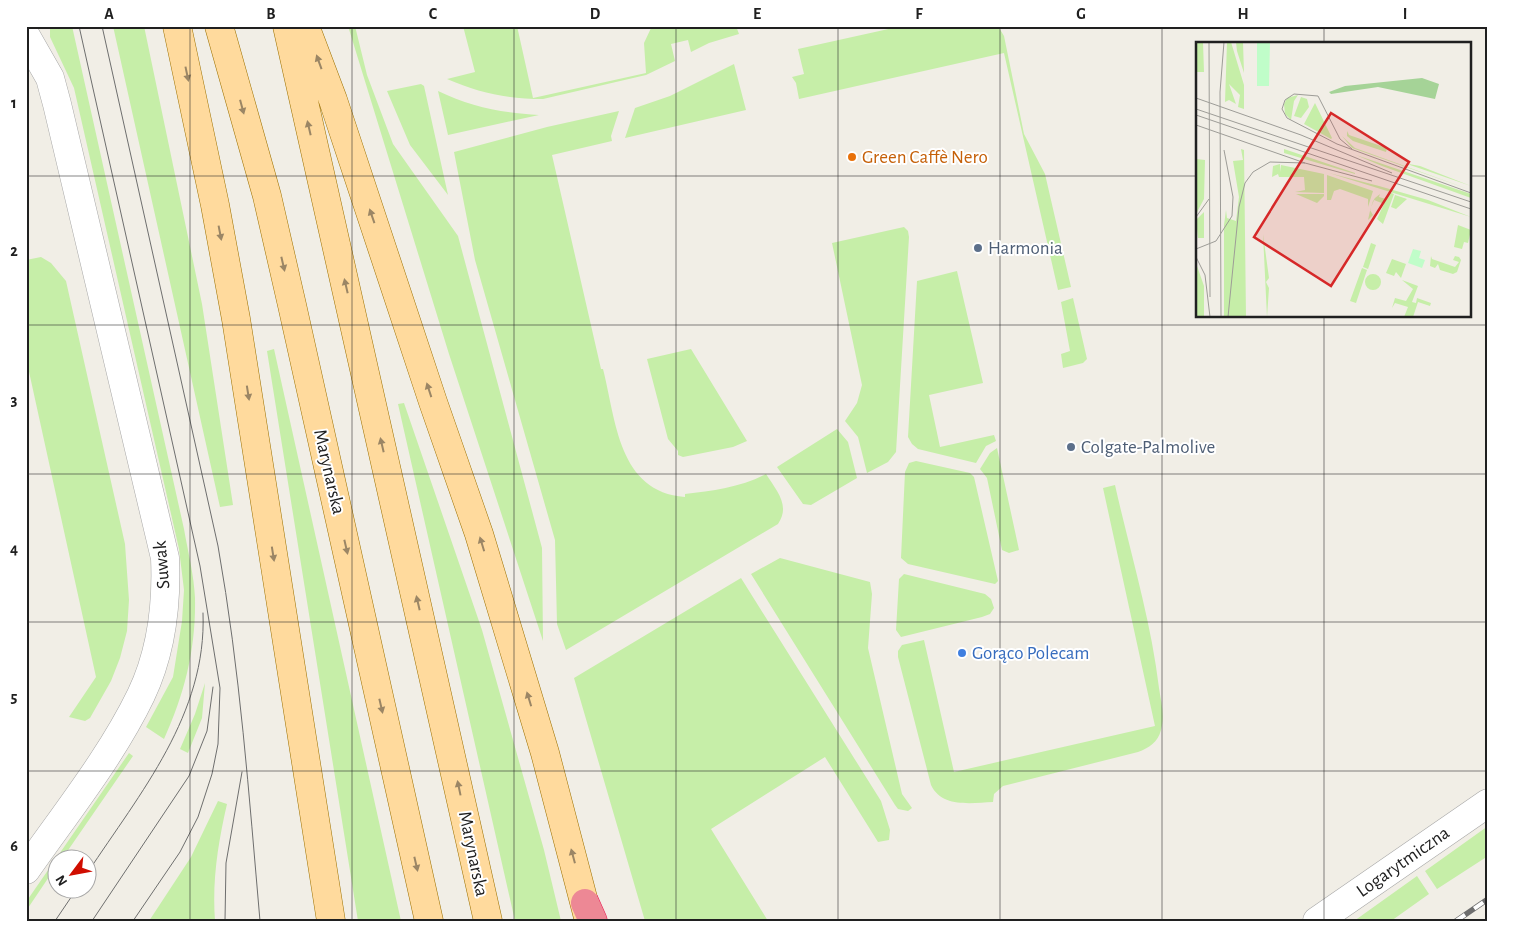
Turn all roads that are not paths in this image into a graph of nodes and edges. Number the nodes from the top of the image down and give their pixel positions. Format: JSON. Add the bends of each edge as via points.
{"nodes":[{"id":1,"x":177,"y":26,"type":"edge"},
{"id":2,"x":220,"y":26,"type":"edge"},
{"id":3,"x":287,"y":26,"type":"edge"},
{"id":4,"x":305,"y":26,"type":"edge"},
{"id":5,"x":26,"y":36,"type":"edge"},
{"id":6,"x":1488,"y":803,"type":"edge"},
{"id":7,"x":26,"y":870,"type":"edge"},
{"id":8,"x":589,"y":915,"type":"edge"},
{"id":9,"x":331,"y":921,"type":"edge"},
{"id":10,"x":429,"y":921,"type":"edge"},
{"id":11,"x":488,"y":921,"type":"edge"},
{"id":12,"x":1317,"y":921,"type":"edge"}],
"edges":[{"from":1,"to":9,"type":"main road","one_way":true,"via":[[236,318]]},
{"from":2,"to":10,"type":"main road","name":"Marynarska","one_way":true,"via":[[282,260]]},
{"from":11,"to":3,"type":"main road","name":"Marynarska","one_way":true},
{"from":8,"to":4,"type":"main road","one_way":true,"via":[[545,753],[479,534],[333,100]]},
{"from":5,"to":7,"type":"street","name":"Suwak","via":[[50,78],[165,558],[165,603],[154,657],[141,694],[99,765]]},
{"from":6,"to":12,"type":"street","name":"Logarytmiczna"}]}
